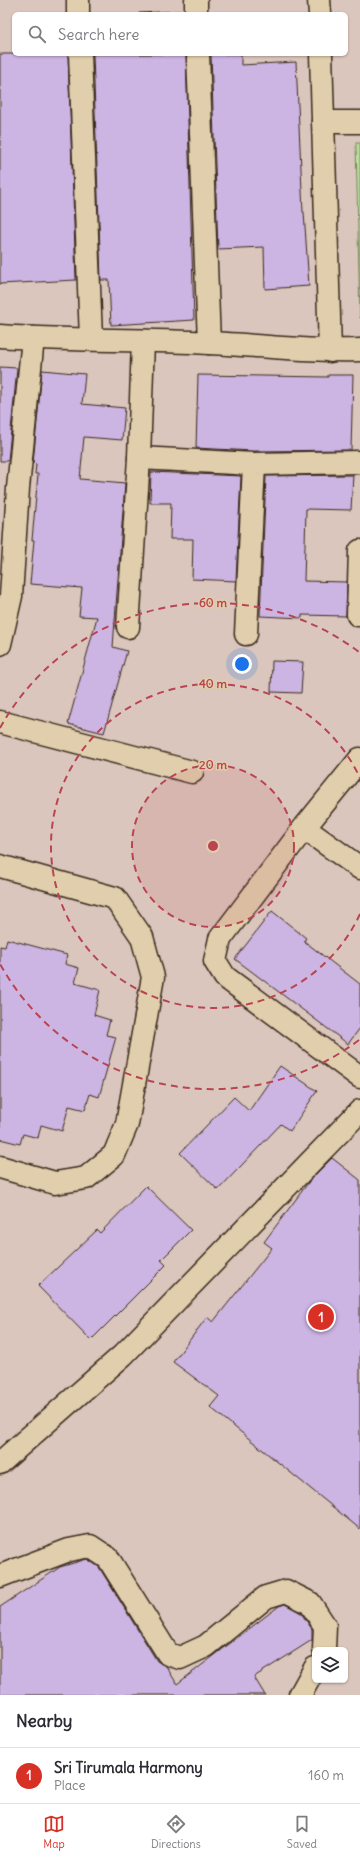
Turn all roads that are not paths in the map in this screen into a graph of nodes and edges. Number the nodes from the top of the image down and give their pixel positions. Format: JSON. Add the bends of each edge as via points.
{"nodes":[{"id":1,"x":78,"y":0,"type":"edge"},
{"id":2,"x":196,"y":0,"type":"edge"},
{"id":3,"x":319,"y":0,"type":"edge"},
{"id":4,"x":78,"y":12,"type":"edge"},
{"id":5,"x":196,"y":12,"type":"edge"},
{"id":6,"x":320,"y":12,"type":"edge"},
{"id":7,"x":80,"y":56,"type":"edge"},
{"id":8,"x":198,"y":56,"type":"edge"},
{"id":9,"x":321,"y":56,"type":"edge"},
{"id":10,"x":323,"y":122,"type":"junction"},
{"id":11,"x":360,"y":122,"type":"edge"},
{"id":12,"x":0,"y":336,"type":"edge"},
{"id":13,"x":32,"y":338,"type":"junction"},
{"id":14,"x":91,"y":339,"type":"junction"},
{"id":15,"x":143,"y":341,"type":"junction"},
{"id":16,"x":209,"y":343,"type":"junction"},
{"id":17,"x":360,"y":350,"type":"edge"},
{"id":18,"x":330,"y":351,"type":"junction"},
{"id":19,"x":360,"y":363,"type":"edge"},
{"id":20,"x":138,"y":458,"type":"junction"},
{"id":21,"x":360,"y":462,"type":"edge"},
{"id":22,"x":254,"y":464,"type":"junction"},
{"id":23,"x":9,"y":486,"type":"edge"},
{"id":24,"x":360,"y":551,"type":"edge"},
{"id":25,"x":358,"y":615,"type":"dead end"},
{"id":26,"x":128,"y":628,"type":"dead end"},
{"id":27,"x":246,"y":634,"type":"dead end"},
{"id":28,"x":0,"y":644,"type":"edge"},
{"id":29,"x":0,"y":722,"type":"edge"},
{"id":30,"x":360,"y":759,"type":"edge"},
{"id":31,"x":192,"y":772,"type":"dead end"},
{"id":32,"x":304,"y":828,"type":"junction"},
{"id":33,"x":0,"y":866,"type":"edge"},
{"id":34,"x":360,"y":868,"type":"edge"},
{"id":35,"x":360,"y":1077,"type":"edge"},
{"id":36,"x":360,"y":1111,"type":"edge"},
{"id":37,"x":0,"y":1167,"type":"edge"},
{"id":38,"x":0,"y":1462,"type":"edge"},
{"id":39,"x":0,"y":1576,"type":"edge"},
{"id":40,"x":324,"y":1647,"type":"edge"},
{"id":41,"x":312,"y":1673,"type":"edge"},
{"id":42,"x":300,"y":1695,"type":"edge"}],
"edges":[{"from":1,"to":4,"type":"street"},
{"from":2,"to":5,"type":"street"},
{"from":3,"to":6,"type":"street"},
{"from":7,"to":14,"type":"street"},
{"from":8,"to":16,"type":"street"},
{"from":9,"to":10,"type":"street"},
{"from":10,"to":11,"type":"street"},
{"from":10,"to":18,"type":"street"},
{"from":12,"to":13,"type":"street"},
{"from":13,"to":14,"type":"street"},
{"from":13,"to":23,"type":"street"},
{"from":14,"to":15,"type":"street"},
{"from":15,"to":16,"type":"street"},
{"from":15,"to":20,"type":"street"},
{"from":16,"to":18,"type":"street"},
{"from":17,"to":18,"type":"street"},
{"from":17,"to":19,"type":"street"},
{"from":20,"to":22,"type":"street"},
{"from":20,"to":26,"type":"street"},
{"from":21,"to":22,"type":"street"},
{"from":22,"to":27,"type":"street"},
{"from":23,"to":28,"type":"street","via":[[11,596]]},
{"from":24,"to":25,"type":"street"},
{"from":29,"to":31,"type":"street"},
{"from":30,"to":32,"type":"street"},
{"from":32,"to":34,"type":"street"},
{"from":32,"to":35,"type":"street","via":[[220,939],[215,961],[225,977]]},
{"from":33,"to":37,"type":"street","via":[[114,898],[142,937],[153,977],[126,1124],[114,1155],[86,1178],[55,1183]]},
{"from":36,"to":38,"type":"street","via":[[123,1355]]},
{"from":39,"to":40,"type":"street","via":[[69,1550],[90,1546],[108,1558],[168,1654],[180,1658],[206,1646],[266,1597],[286,1591],[310,1603],[326,1626]]},
{"from":41,"to":42,"type":"street"}]}
